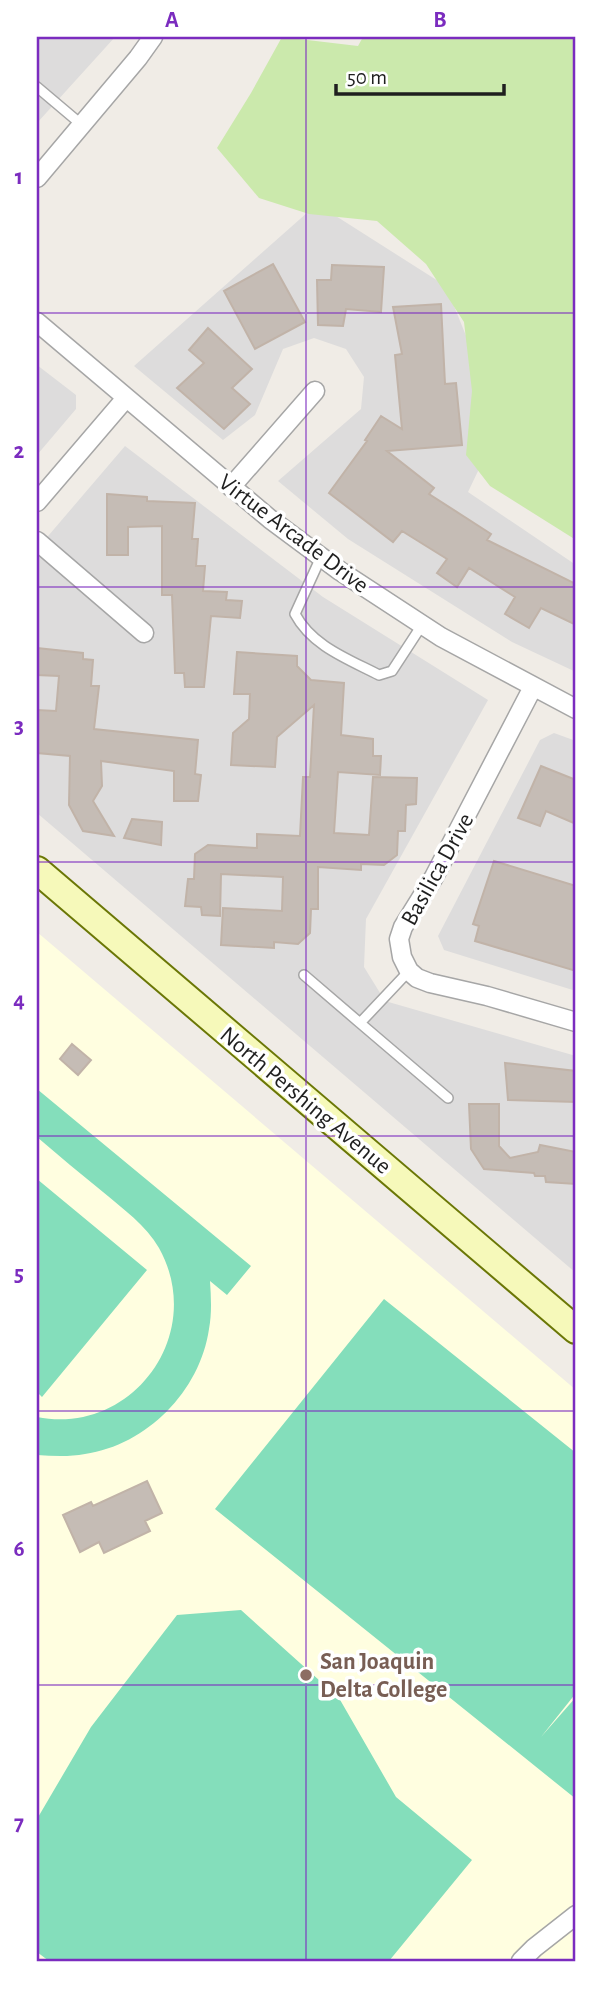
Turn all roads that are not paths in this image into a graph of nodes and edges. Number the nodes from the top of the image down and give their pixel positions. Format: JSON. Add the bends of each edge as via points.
{"nodes":[{"id":1,"x":153,"y":37,"type":"edge"},
{"id":2,"x":37,"y":88,"type":"edge"},
{"id":3,"x":82,"y":125,"type":"junction"},
{"id":4,"x":37,"y":178,"type":"edge"},
{"id":5,"x":37,"y":322,"type":"edge"},
{"id":6,"x":315,"y":391,"type":"dead end"},
{"id":7,"x":126,"y":398,"type":"junction"},
{"id":8,"x":231,"y":487,"type":"junction"},
{"id":9,"x":37,"y":502,"type":"edge"},
{"id":10,"x":37,"y":541,"type":"edge"},
{"id":11,"x":321,"y":557,"type":"junction"},
{"id":12,"x":422,"y":625,"type":"junction"},
{"id":13,"x":144,"y":633,"type":"dead end"},
{"id":14,"x":533,"y":687,"type":"junction"},
{"id":15,"x":576,"y":709,"type":"edge"},
{"id":16,"x":37,"y":870,"type":"edge"},
{"id":17,"x":409,"y":971,"type":"junction"},
{"id":18,"x":304,"y":975,"type":"dead end"},
{"id":19,"x":576,"y":1022,"type":"edge"},
{"id":20,"x":360,"y":1023,"type":"junction"},
{"id":21,"x":448,"y":1098,"type":"dead end"},
{"id":22,"x":576,"y":1330,"type":"edge"},
{"id":23,"x":576,"y":1915,"type":"edge"},
{"id":24,"x":521,"y":1961,"type":"edge"}],
"edges":[{"from":1,"to":3,"type":"street"},
{"from":2,"to":3,"type":"lane"},
{"from":3,"to":4,"type":"street"},
{"from":5,"to":7,"type":"street","name":"Virtue Arcade Drive"},
{"from":6,"to":8,"type":"street"},
{"from":7,"to":8,"type":"street","name":"Virtue Arcade Drive"},
{"from":7,"to":9,"type":"street"},
{"from":8,"to":11,"type":"street","name":"Virtue Arcade Drive"},
{"from":10,"to":13,"type":"street"},
{"from":11,"to":12,"type":"street","name":"Virtue Arcade Drive"},
{"from":11,"to":12,"type":"lane","via":[[295,614],[327,649],[379,675],[386,674]]},
{"from":12,"to":14,"type":"street","name":"Virtue Arcade Drive"},
{"from":14,"to":15,"type":"street","name":"Virtue Arcade Drive"},
{"from":14,"to":17,"type":"street","name":"Basilica Drive","via":[[403,928],[402,957]]},
{"from":16,"to":22,"type":"main road","name":"North Pershing Avenue"},
{"from":17,"to":19,"type":"street","via":[[429,983]]},
{"from":17,"to":20,"type":"lane"},
{"from":18,"to":20,"type":"lane"},
{"from":20,"to":21,"type":"lane"},
{"from":23,"to":24,"type":"street"}]}
